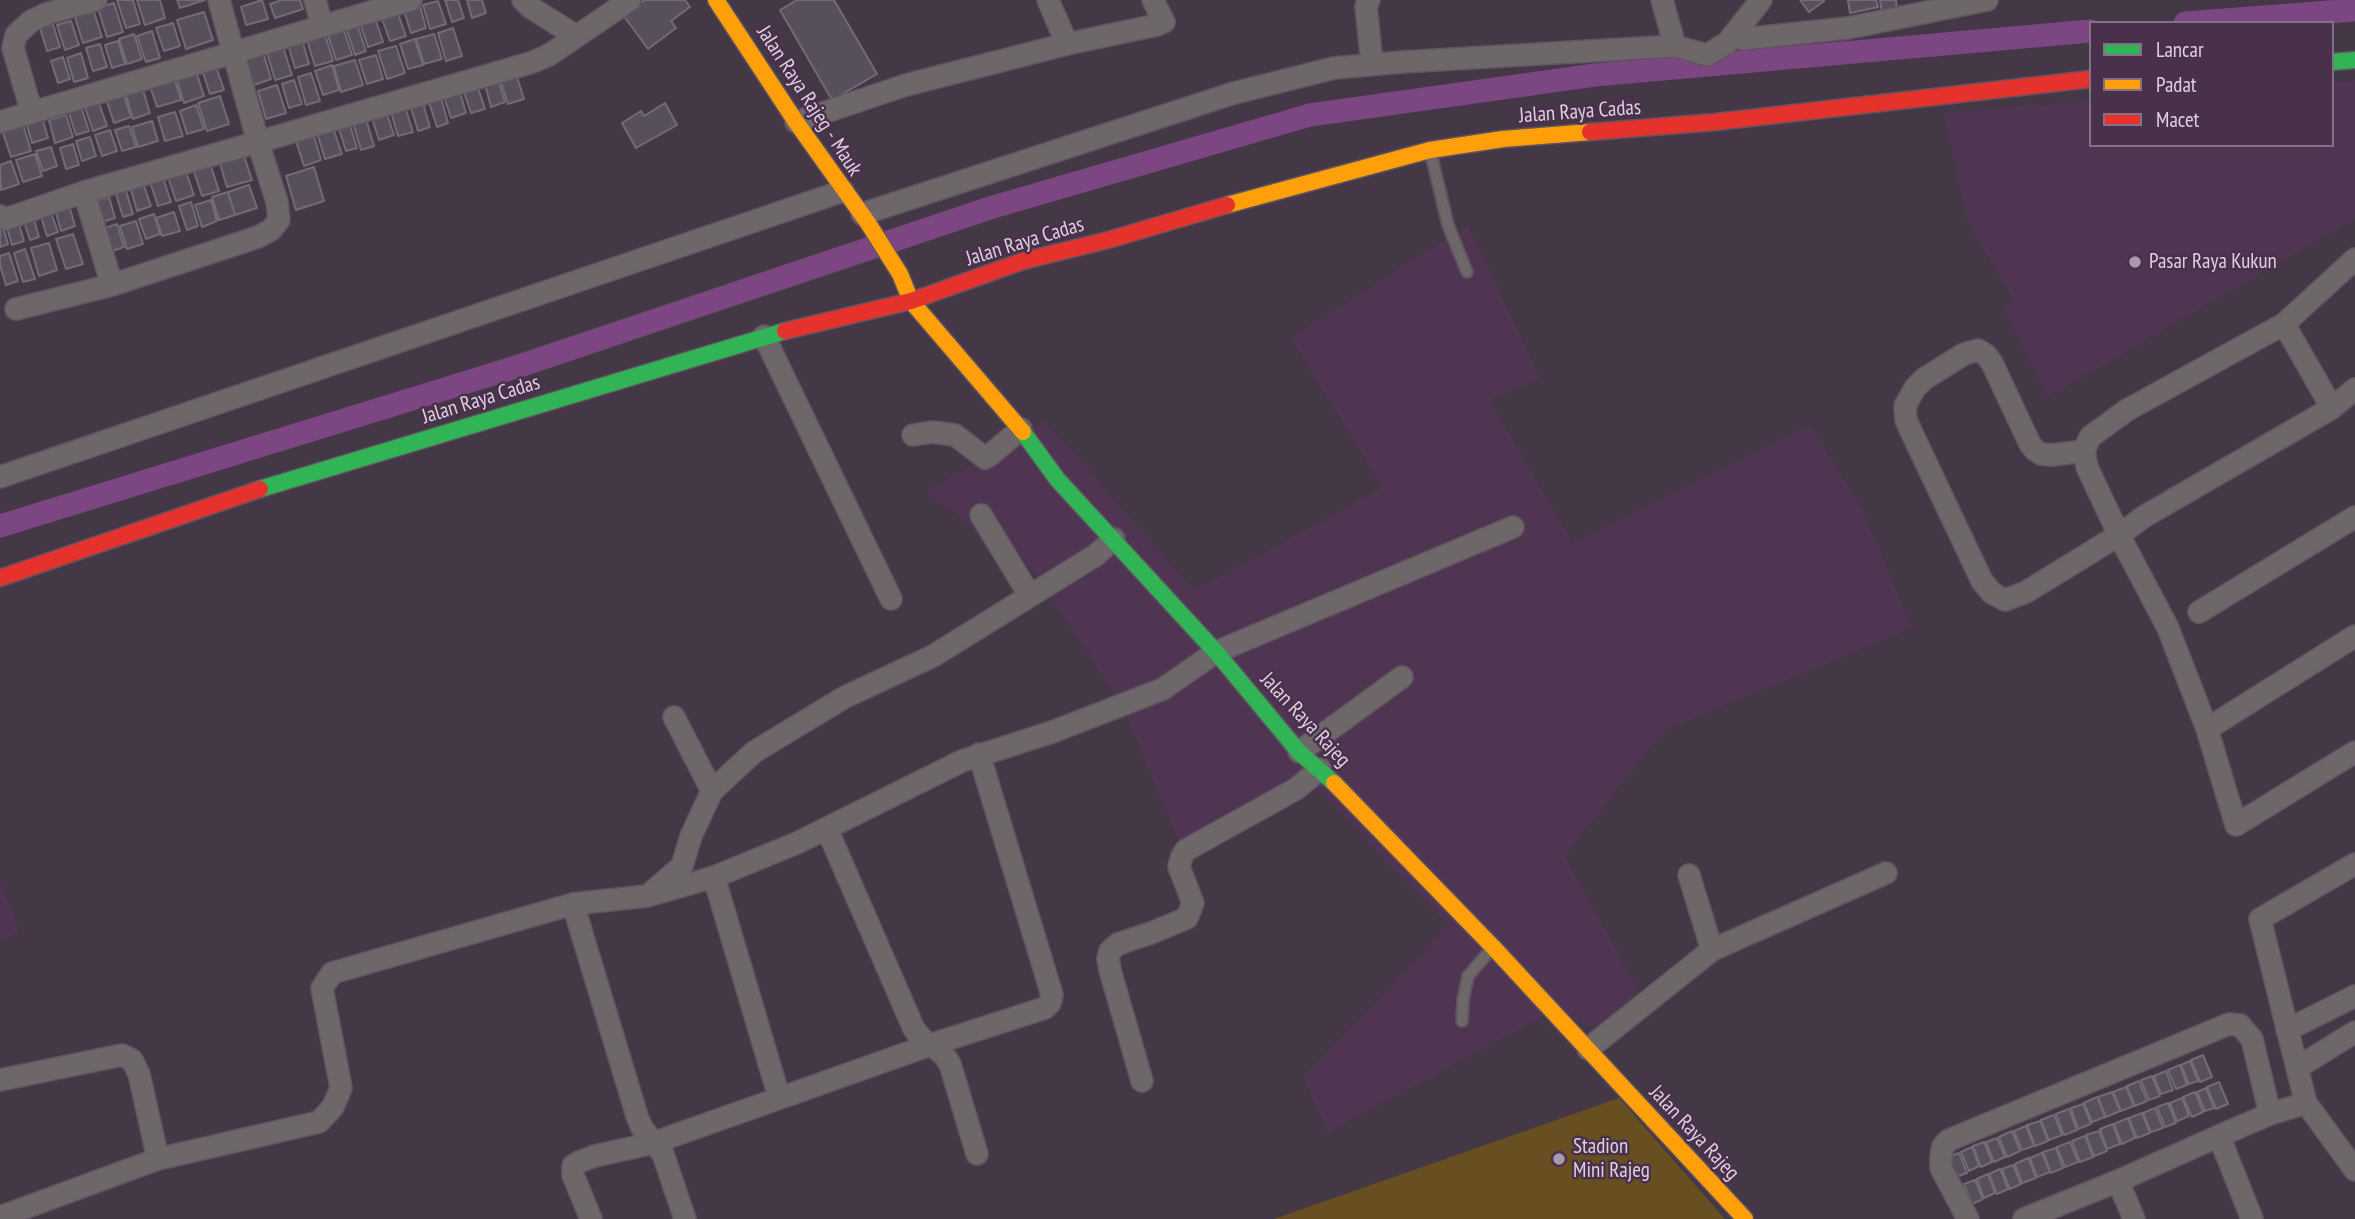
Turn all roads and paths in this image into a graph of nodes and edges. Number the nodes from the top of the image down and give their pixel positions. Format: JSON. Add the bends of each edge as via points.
{"nodes":[{"id":1,"x":96,"y":0,"type":"edge"},
{"id":2,"x":219,"y":0,"type":"edge"},
{"id":3,"x":315,"y":0,"type":"edge"},
{"id":4,"x":411,"y":0,"type":"edge"},
{"id":5,"x":523,"y":0,"type":"edge"},
{"id":6,"x":630,"y":0,"type":"edge"},
{"id":7,"x":716,"y":0,"type":"edge"},
{"id":8,"x":1048,"y":0,"type":"edge"},
{"id":9,"x":1153,"y":0,"type":"edge"},
{"id":10,"x":1369,"y":0,"type":"edge"},
{"id":11,"x":1662,"y":0,"type":"edge"},
{"id":12,"x":1987,"y":0,"type":"edge"},
{"id":13,"x":1756,"y":2,"type":"edge"},
{"id":14,"x":322,"y":26,"type":"junction"},
{"id":15,"x":576,"y":36,"type":"junction"},
{"id":16,"x":1725,"y":43,"type":"junction"},
{"id":17,"x":1068,"y":44,"type":"junction"},
{"id":18,"x":1675,"y":46,"type":"junction"},
{"id":19,"x":232,"y":52,"type":"junction"},
{"id":20,"x":2355,"y":61,"type":"edge"},
{"id":21,"x":2334,"y":62,"type":"edge"},
{"id":22,"x":1372,"y":64,"type":"junction"},
{"id":23,"x":2089,"y":79,"type":"edge"},
{"id":24,"x":32,"y":113,"type":"junction"},
{"id":25,"x":0,"y":122,"type":"edge"},
{"id":26,"x":796,"y":122,"type":"junction"},
{"id":27,"x":258,"y":142,"type":"junction"},
{"id":28,"x":1430,"y":150,"type":"junction"},
{"id":29,"x":843,"y":191,"type":"junction"},
{"id":30,"x":84,"y":192,"type":"junction"},
{"id":31,"x":0,"y":216,"type":"edge"},
{"id":32,"x":865,"y":219,"type":"junction"},
{"id":33,"x":2355,"y":259,"type":"edge"},
{"id":34,"x":1468,"y":272,"type":"dead end"},
{"id":35,"x":112,"y":285,"type":"junction"},
{"id":36,"x":911,"y":301,"type":"junction"},
{"id":37,"x":16,"y":309,"type":"dead end"},
{"id":38,"x":2284,"y":324,"type":"junction"},
{"id":39,"x":764,"y":336,"type":"junction"},
{"id":40,"x":2355,"y":389,"type":"edge"},
{"id":41,"x":2332,"y":408,"type":"junction"},
{"id":42,"x":1021,"y":429,"type":"junction"},
{"id":43,"x":913,"y":435,"type":"dead end"},
{"id":44,"x":2084,"y":452,"type":"junction"},
{"id":45,"x":0,"y":477,"type":"edge"},
{"id":46,"x":981,"y":515,"type":"dead end"},
{"id":47,"x":2355,"y":517,"type":"edge"},
{"id":48,"x":1513,"y":527,"type":"dead end"},
{"id":49,"x":2119,"y":536,"type":"junction"},
{"id":50,"x":1114,"y":539,"type":"junction"},
{"id":51,"x":0,"y":578,"type":"edge"},
{"id":52,"x":1030,"y":596,"type":"junction"},
{"id":53,"x":891,"y":599,"type":"dead end"},
{"id":54,"x":2199,"y":612,"type":"dead end"},
{"id":55,"x":2355,"y":636,"type":"edge"},
{"id":56,"x":1216,"y":652,"type":"junction"},
{"id":57,"x":1402,"y":677,"type":"dead end"},
{"id":58,"x":674,"y":717,"type":"dead end"},
{"id":59,"x":2207,"y":729,"type":"junction"},
{"id":60,"x":1299,"y":752,"type":"junction"},
{"id":61,"x":2355,"y":752,"type":"edge"},
{"id":62,"x":979,"y":754,"type":"junction"},
{"id":63,"x":1321,"y":769,"type":"junction"},
{"id":64,"x":712,"y":791,"type":"junction"},
{"id":65,"x":827,"y":828,"type":"junction"},
{"id":66,"x":2355,"y":864,"type":"edge"},
{"id":67,"x":1886,"y":873,"type":"dead end"},
{"id":68,"x":1689,"y":875,"type":"dead end"},
{"id":69,"x":714,"y":877,"type":"junction"},
{"id":70,"x":647,"y":896,"type":"junction"},
{"id":71,"x":573,"y":904,"type":"junction"},
{"id":72,"x":1493,"y":947,"type":"junction"},
{"id":73,"x":1713,"y":950,"type":"junction"},
{"id":74,"x":2355,"y":996,"type":"edge"},
{"id":75,"x":1462,"y":1021,"type":"dead end"},
{"id":76,"x":2287,"y":1030,"type":"junction"},
{"id":77,"x":2355,"y":1032,"type":"edge"},
{"id":78,"x":930,"y":1045,"type":"junction"},
{"id":79,"x":1588,"y":1049,"type":"junction"},
{"id":80,"x":2297,"y":1068,"type":"junction"},
{"id":81,"x":0,"y":1080,"type":"edge"},
{"id":82,"x":1142,"y":1081,"type":"dead end"},
{"id":83,"x":779,"y":1097,"type":"junction"},
{"id":84,"x":2306,"y":1103,"type":"junction"},
{"id":85,"x":2270,"y":1114,"type":"junction"},
{"id":86,"x":2219,"y":1136,"type":"junction"},
{"id":87,"x":653,"y":1143,"type":"junction"},
{"id":88,"x":976,"y":1154,"type":"dead end"},
{"id":89,"x":158,"y":1159,"type":"junction"},
{"id":90,"x":2355,"y":1170,"type":"edge"},
{"id":91,"x":2118,"y":1181,"type":"junction"},
{"id":92,"x":0,"y":1217,"type":"edge"},
{"id":93,"x":591,"y":1219,"type":"edge"},
{"id":94,"x":685,"y":1219,"type":"edge"},
{"id":95,"x":1745,"y":1219,"type":"edge"},
{"id":96,"x":1968,"y":1219,"type":"edge"},
{"id":97,"x":2024,"y":1219,"type":"edge"},
{"id":98,"x":2134,"y":1219,"type":"edge"},
{"id":99,"x":2252,"y":1219,"type":"edge"}],
"edges":[{"from":1,"to":24,"type":"street","via":[[46,14],[16,35],[13,48]]},
{"from":2,"to":19,"type":"street"},
{"from":3,"to":14,"type":"street"},
{"from":4,"to":14,"type":"street"},
{"from":5,"to":15,"type":"street"},
{"from":6,"to":15,"type":"street"},
{"from":7,"to":26,"type":"street","name":"Jalan Raya Rajeg - Mauk"},
{"from":8,"to":17,"type":"street"},
{"from":9,"to":17,"type":"street","via":[[1164,22]]},
{"from":10,"to":22,"type":"street"},
{"from":11,"to":18,"type":"street"},
{"from":12,"to":16,"type":"street","via":[[1848,28]]},
{"from":13,"to":16,"type":"street"},
{"from":14,"to":19,"type":"street"},
{"from":15,"to":27,"type":"street","via":[[530,63]]},
{"from":16,"to":18,"type":"street","via":[[1707,55]]},
{"from":17,"to":26,"type":"street","via":[[906,85]]},
{"from":18,"to":22,"type":"street"},
{"from":19,"to":24,"type":"street"},
{"from":19,"to":27,"type":"street"},
{"from":20,"to":21,"type":"street"},
{"from":22,"to":32,"type":"street","via":[[1334,68],[1234,93]]},
{"from":23,"to":28,"type":"street","name":"Jalan Raya Cadas"},
{"from":24,"to":25,"type":"street"},
{"from":26,"to":29,"type":"street","name":"Jalan Raya Rajeg - Mauk"},
{"from":27,"to":30,"type":"street"},
{"from":27,"to":35,"type":"street","via":[[277,202],[279,220],[271,230]]},
{"from":28,"to":34,"type":"lane","via":[[1448,225]]},
{"from":28,"to":36,"type":"street","name":"Jalan Raya Cadas","via":[[1023,261]]},
{"from":29,"to":32,"type":"street","name":"Jalan Raya Rajeg - Mauk"},
{"from":29,"to":45,"type":"street"},
{"from":30,"to":31,"type":"street","via":[[6,219]]},
{"from":30,"to":35,"type":"street"},
{"from":32,"to":36,"type":"street","name":"Jalan Raya Rajeg","via":[[900,274]]},
{"from":33,"to":38,"type":"street"},
{"from":35,"to":37,"type":"street"},
{"from":36,"to":39,"type":"street","name":"Jalan Raya Cadas"},
{"from":36,"to":42,"type":"street","name":"Jalan Raya Rajeg"},
{"from":38,"to":41,"type":"street"},
{"from":38,"to":44,"type":"street","via":[[2127,410],[2090,437]]},
{"from":39,"to":51,"type":"street","name":"Jalan Raya Cadas","via":[[269,486]]},
{"from":39,"to":53,"type":"street"},
{"from":40,"to":41,"type":"street"},
{"from":41,"to":49,"type":"street","via":[[2145,516]]},
{"from":42,"to":43,"type":"street","via":[[985,457],[955,435]]},
{"from":42,"to":50,"type":"street","name":"Jalan Raya Rajeg","via":[[1057,479]]},
{"from":44,"to":49,"type":"street"},
{"from":44,"to":49,"type":"street","via":[[2052,455],[2035,450],[1992,363],[1978,349],[1924,379],[1905,406],[1910,429],[1977,572],[1998,597],[2005,600],[2019,595]]},
{"from":46,"to":52,"type":"street"},
{"from":47,"to":54,"type":"street"},
{"from":48,"to":56,"type":"street"},
{"from":49,"to":59,"type":"street","via":[[2168,628]]},
{"from":50,"to":52,"type":"street"},
{"from":50,"to":56,"type":"street","name":"Jalan Raya Rajeg"},
{"from":52,"to":64,"type":"street","via":[[933,656],[845,697],[754,752]]},
{"from":55,"to":59,"type":"street"},
{"from":56,"to":60,"type":"street","name":"Jalan Raya Rajeg"},
{"from":56,"to":62,"type":"street","via":[[1153,694]]},
{"from":57,"to":60,"type":"street"},
{"from":58,"to":64,"type":"street"},
{"from":59,"to":61,"type":"street","via":[[2236,825]]},
{"from":60,"to":63,"type":"street","name":"Jalan Raya Rajeg"},
{"from":62,"to":65,"type":"street"},
{"from":62,"to":78,"type":"street","via":[[1052,995],[1045,1008]]},
{"from":63,"to":72,"type":"street","name":"Jalan Raya Rajeg"},
{"from":63,"to":82,"type":"street","via":[[1296,789],[1186,850],[1179,867],[1193,903],[1187,918],[1110,951],[1110,970]]},
{"from":64,"to":70,"type":"street","via":[[682,866]]},
{"from":65,"to":69,"type":"street"},
{"from":65,"to":78,"type":"street","via":[[914,1028]]},
{"from":66,"to":76,"type":"street","via":[[2260,919]]},
{"from":67,"to":73,"type":"street"},
{"from":68,"to":73,"type":"street"},
{"from":69,"to":70,"type":"street"},
{"from":69,"to":83,"type":"street"},
{"from":70,"to":71,"type":"street"},
{"from":71,"to":87,"type":"street","via":[[637,1116]]},
{"from":71,"to":89,"type":"street","via":[[332,973],[322,988],[341,1088],[326,1116],[319,1122]]},
{"from":72,"to":75,"type":"lane","via":[[1468,976]]},
{"from":72,"to":79,"type":"street","name":"Jalan Raya Rajeg"},
{"from":73,"to":79,"type":"street"},
{"from":74,"to":76,"type":"street"},
{"from":76,"to":80,"type":"street"},
{"from":77,"to":80,"type":"street"},
{"from":78,"to":83,"type":"street"},
{"from":78,"to":88,"type":"street","via":[[950,1064]]},
{"from":79,"to":95,"type":"street","name":"Jalan Raya Rajeg"},
{"from":80,"to":84,"type":"street"},
{"from":81,"to":89,"type":"street","via":[[122,1055],[132,1060]]},
{"from":83,"to":87,"type":"street"},
{"from":84,"to":85,"type":"street"},
{"from":84,"to":90,"type":"street"},
{"from":85,"to":86,"type":"street"},
{"from":85,"to":96,"type":"street","via":[[2252,1039],[2241,1025],[2229,1024],[1950,1140],[1943,1146],[1941,1168]]},
{"from":86,"to":91,"type":"street"},
{"from":86,"to":99,"type":"street"},
{"from":87,"to":93,"type":"street","via":[[595,1156],[573,1166],[574,1181]]},
{"from":87,"to":94,"type":"street","via":[[663,1154]]},
{"from":89,"to":92,"type":"street"},
{"from":91,"to":97,"type":"street"},
{"from":91,"to":98,"type":"street"}]}
